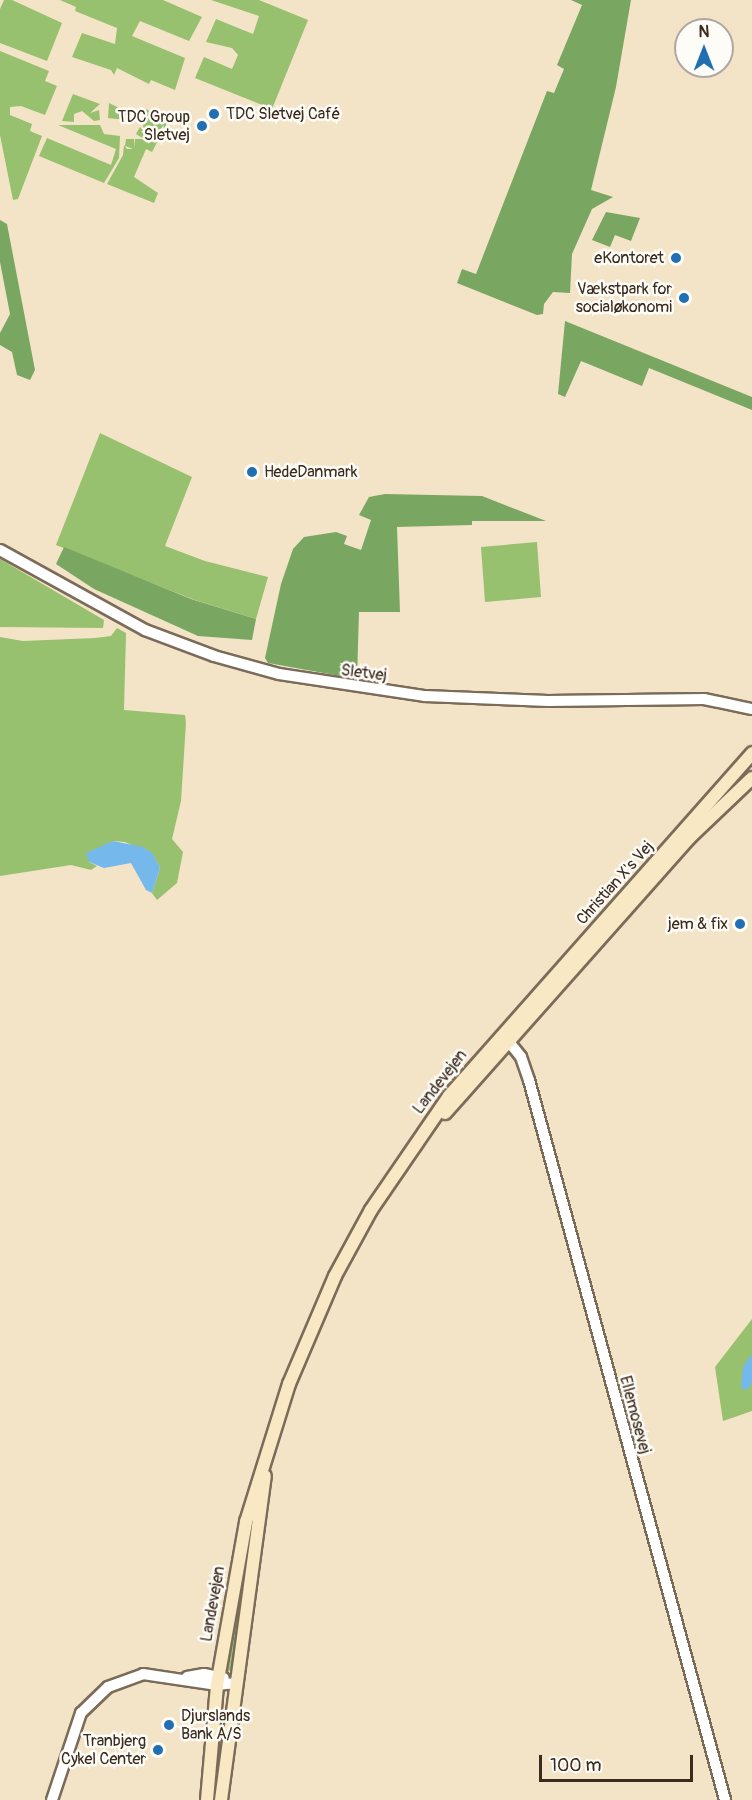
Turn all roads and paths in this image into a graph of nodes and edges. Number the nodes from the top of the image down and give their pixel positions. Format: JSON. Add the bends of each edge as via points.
{"nodes":[{"id":1,"x":0,"y":550,"type":"edge"},
{"id":2,"x":752,"y":709,"type":"edge"},
{"id":3,"x":752,"y":753,"type":"edge"},
{"id":4,"x":752,"y":778,"type":"edge"},
{"id":5,"x":505,"y":1038,"type":"junction"},
{"id":6,"x":277,"y":1419,"type":"junction"},
{"id":7,"x":218,"y":1680,"type":"junction"},
{"id":8,"x":236,"y":1683,"type":"junction"},
{"id":9,"x":52,"y":1800,"type":"edge"},
{"id":10,"x":207,"y":1800,"type":"edge"},
{"id":11,"x":221,"y":1800,"type":"edge"},
{"id":12,"x":725,"y":1800,"type":"edge"}],
"edges":[{"from":1,"to":2,"type":"street","name":"Sletvej","via":[[145,630],[214,656],[279,674],[425,696],[548,701],[704,699]]},
{"from":3,"to":5,"type":"main road","name":"Christian X's Vej"},
{"from":4,"to":5,"type":"main road","name":"Christian X's Vej","via":[[689,838]]},
{"from":5,"to":6,"type":"main road","name":"Landevejen","via":[[408,1153],[335,1276],[300,1353]]},
{"from":5,"to":12,"type":"street","name":"Ellemosevej","via":[[522,1057],[529,1080]]},
{"from":6,"to":7,"type":"main road","name":"Landevejen","via":[[246,1522]]},
{"from":6,"to":8,"type":"main road","name":"Landevejen","via":[[257,1523]]},
{"from":7,"to":8,"type":"street"},
{"from":7,"to":9,"type":"street","via":[[132,1676],[89,1701],[76,1725]]},
{"from":7,"to":10,"type":"main road","name":"Landevejen"},
{"from":8,"to":11,"type":"main road","name":"Landevejen"}]}
